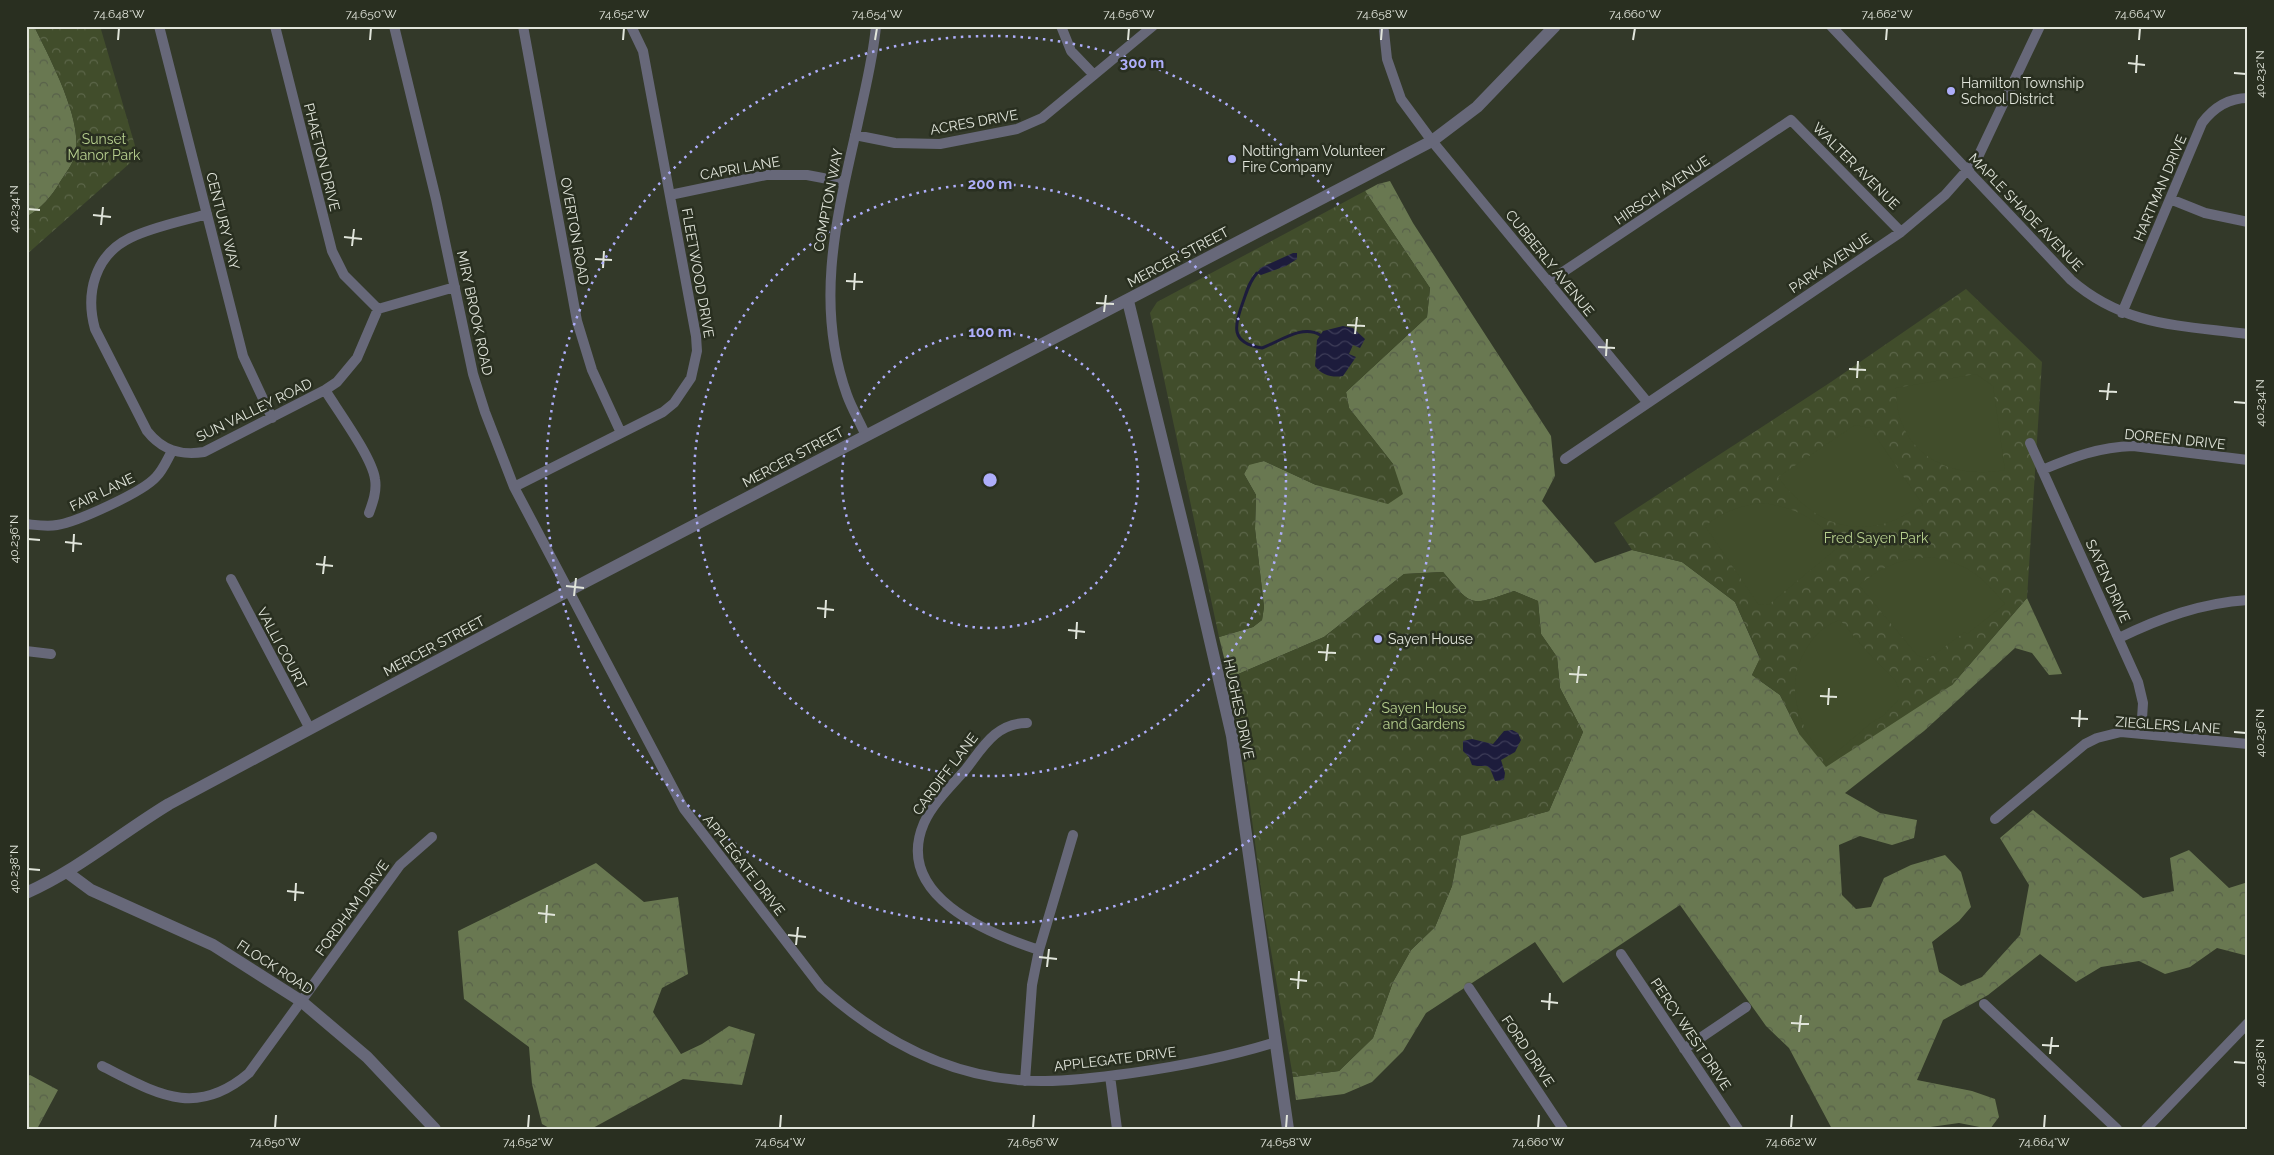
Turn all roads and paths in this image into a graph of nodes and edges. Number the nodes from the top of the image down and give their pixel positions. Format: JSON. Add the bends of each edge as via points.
{"nodes":[{"id":1,"x":158,"y":26,"type":"edge"},
{"id":2,"x":275,"y":26,"type":"edge"},
{"id":3,"x":394,"y":26,"type":"edge"},
{"id":4,"x":523,"y":26,"type":"edge"},
{"id":5,"x":631,"y":26,"type":"edge"},
{"id":6,"x":876,"y":26,"type":"edge"},
{"id":7,"x":1061,"y":26,"type":"edge"},
{"id":8,"x":1153,"y":26,"type":"edge"},
{"id":9,"x":1555,"y":26,"type":"edge"},
{"id":10,"x":1831,"y":26,"type":"edge"},
{"id":11,"x":2040,"y":26,"type":"edge"},
{"id":12,"x":1384,"y":31,"type":"dead end"},
{"id":13,"x":1094,"y":75,"type":"junction"},
{"id":14,"x":2248,"y":98,"type":"edge"},
{"id":15,"x":1791,"y":120,"type":"joint"},
{"id":16,"x":855,"y":135,"type":"junction"},
{"id":17,"x":1432,"y":141,"type":"junction"},
{"id":18,"x":1968,"y":171,"type":"junction"},
{"id":19,"x":844,"y":182,"type":"junction"},
{"id":20,"x":670,"y":195,"type":"junction"},
{"id":21,"x":2170,"y":199,"type":"junction"},
{"id":22,"x":207,"y":214,"type":"junction"},
{"id":23,"x":2248,"y":222,"type":"edge"},
{"id":24,"x":1901,"y":232,"type":"junction"},
{"id":25,"x":1548,"y":282,"type":"junction"},
{"id":26,"x":455,"y":287,"type":"junction"},
{"id":27,"x":1128,"y":301,"type":"junction"},
{"id":28,"x":378,"y":309,"type":"junction"},
{"id":29,"x":2122,"y":313,"type":"junction"},
{"id":30,"x":2248,"y":334,"type":"edge"},
{"id":31,"x":325,"y":390,"type":"junction"},
{"id":32,"x":1648,"y":403,"type":"junction"},
{"id":33,"x":272,"y":418,"type":"junction"},
{"id":34,"x":621,"y":434,"type":"junction"},
{"id":35,"x":866,"y":436,"type":"junction"},
{"id":36,"x":2030,"y":443,"type":"dead end"},
{"id":37,"x":172,"y":451,"type":"junction"},
{"id":38,"x":1565,"y":459,"type":"dead end"},
{"id":39,"x":2248,"y":460,"type":"edge"},
{"id":40,"x":2042,"y":470,"type":"junction"},
{"id":41,"x":514,"y":487,"type":"junction"},
{"id":42,"x":369,"y":514,"type":"dead end"},
{"id":43,"x":26,"y":524,"type":"edge"},
{"id":44,"x":231,"y":579,"type":"dead end"},
{"id":45,"x":568,"y":591,"type":"junction"},
{"id":46,"x":2248,"y":600,"type":"edge"},
{"id":47,"x":2119,"y":638,"type":"junction"},
{"id":48,"x":26,"y":652,"type":"edge"},
{"id":49,"x":51,"y":654,"type":"dead end"},
{"id":50,"x":1027,"y":723,"type":"dead end"},
{"id":51,"x":310,"y":730,"type":"junction"},
{"id":52,"x":2142,"y":734,"type":"junction"},
{"id":53,"x":2248,"y":744,"type":"edge"},
{"id":54,"x":1995,"y":819,"type":"dead end"},
{"id":55,"x":1074,"y":835,"type":"dead end"},
{"id":56,"x":432,"y":837,"type":"dead end"},
{"id":57,"x":68,"y":873,"type":"junction"},
{"id":58,"x":26,"y":893,"type":"edge"},
{"id":59,"x":1039,"y":950,"type":"junction"},
{"id":60,"x":1621,"y":954,"type":"dead end"},
{"id":61,"x":1469,"y":988,"type":"dead end"},
{"id":62,"x":301,"y":1000,"type":"junction"},
{"id":63,"x":1984,"y":1004,"type":"dead end"},
{"id":64,"x":1746,"y":1008,"type":"dead end"},
{"id":65,"x":2248,"y":1023,"type":"edge"},
{"id":66,"x":1276,"y":1042,"type":"junction"},
{"id":67,"x":1684,"y":1049,"type":"junction"},
{"id":68,"x":102,"y":1066,"type":"dead end"},
{"id":69,"x":1110,"y":1076,"type":"junction"},
{"id":70,"x":1025,"y":1081,"type":"junction"},
{"id":71,"x":435,"y":1129,"type":"edge"},
{"id":72,"x":1117,"y":1129,"type":"edge"},
{"id":73,"x":1288,"y":1129,"type":"edge"},
{"id":74,"x":1563,"y":1129,"type":"edge"},
{"id":75,"x":1738,"y":1129,"type":"edge"},
{"id":76,"x":2117,"y":1129,"type":"edge"},
{"id":77,"x":2146,"y":1129,"type":"edge"}],
"edges":[{"from":1,"to":22,"type":"street","name":"CENTURY WAY"},
{"from":2,"to":28,"type":"street","name":"PHAETON DRIVE","via":[[332,251],[344,275]]},
{"from":3,"to":26,"type":"street","name":"MIRY BROOK ROAD"},
{"from":4,"to":34,"type":"street","name":"OVERTON ROAD","via":[[577,321],[592,370]]},
{"from":5,"to":20,"type":"street","name":"FLEETWOOD DRIVE","via":[[643,51]]},
{"from":6,"to":16,"type":"street","name":"COMPTON WAY","via":[[871,66]]},
{"from":7,"to":13,"type":"street","via":[[1071,51]]},
{"from":8,"to":13,"type":"street","name":"ACRES DRIVE"},
{"from":9,"to":17,"type":"street","name":"MERCER STREET","via":[[1477,106]]},
{"from":10,"to":18,"type":"street","name":"MAPLE SHADE AVENUE"},
{"from":11,"to":18,"type":"street","name":"PARK AVENUE","via":[[1977,159]]},
{"from":12,"to":17,"type":"street","name":"CUBBERLY AVENUE","via":[[1387,59],[1401,99]]},
{"from":13,"to":16,"type":"street","name":"ACRES DRIVE","via":[[1042,118],[1017,129],[940,144],[895,143]]},
{"from":14,"to":21,"type":"street","name":"HARTMAN DRIVE","via":[[2228,101],[2202,123]]},
{"from":15,"to":24,"type":"street","name":"WALTER AVENUE"},
{"from":15,"to":25,"type":"street","name":"HIRSCH AVENUE"},
{"from":16,"to":19,"type":"street","name":"COMPTON WAY"},
{"from":17,"to":25,"type":"street","name":"CUBBERLY AVENUE"},
{"from":17,"to":27,"type":"street","name":"MERCER STREET"},
{"from":18,"to":24,"type":"street","name":"PARK AVENUE","via":[[1925,214]]},
{"from":18,"to":29,"type":"street","name":"MAPLE SHADE AVENUE","via":[[2071,280],[2102,304]]},
{"from":19,"to":20,"type":"street","name":"CAPRI LANE","via":[[807,175],[766,175]]},
{"from":19,"to":35,"type":"street","name":"COMPTON WAY","via":[[831,266],[833,323],[847,395]]},
{"from":20,"to":34,"type":"street","name":"FLEETWOOD DRIVE","via":[[696,336],[695,365],[684,391],[674,402]]},
{"from":21,"to":23,"type":"street","via":[[2205,213]]},
{"from":21,"to":29,"type":"street","name":"HARTMAN DRIVE"},
{"from":22,"to":33,"type":"street","name":"CENTURY WAY","via":[[243,356]]},
{"from":22,"to":37,"type":"street","via":[[132,237],[120,244],[101,264],[91,288],[94,329],[147,431]]},
{"from":24,"to":32,"type":"street","name":"PARK AVENUE"},
{"from":25,"to":32,"type":"street","name":"CUBBERLY AVENUE"},
{"from":26,"to":28,"type":"street"},
{"from":26,"to":41,"type":"street","name":"MIRY BROOK ROAD","via":[[474,374]]},
{"from":27,"to":35,"type":"street","name":"MERCER STREET"},
{"from":27,"to":66,"type":"street","name":"HUGHES DRIVE","via":[[1232,736]]},
{"from":28,"to":31,"type":"street","name":"SUN VALLEY ROAD","via":[[357,358],[348,371]]},
{"from":29,"to":30,"type":"street","name":"MAPLE SHADE AVENUE","via":[[2146,320]]},
{"from":31,"to":33,"type":"street","name":"SUN VALLEY ROAD"},
{"from":31,"to":42,"type":"street","via":[[370,463],[376,492]]},
{"from":32,"to":38,"type":"street","name":"PARK AVENUE"},
{"from":33,"to":37,"type":"street","name":"SUN VALLEY ROAD","via":[[204,452],[183,454]]},
{"from":34,"to":41,"type":"street","name":"FLEETWOOD DRIVE"},
{"from":35,"to":45,"type":"street","name":"MERCER STREET"},
{"from":36,"to":40,"type":"street","name":"SAYEN DRIVE"},
{"from":37,"to":43,"type":"street","name":"FAIR LANE","via":[[155,479],[103,508],[69,523],[48,526]]},
{"from":39,"to":40,"type":"street","name":"DOREEN DRIVE","via":[[2133,446],[2075,456]]},
{"from":40,"to":47,"type":"street","name":"SAYEN DRIVE"},
{"from":41,"to":45,"type":"street","name":"MIRY BROOK ROAD"},
{"from":44,"to":51,"type":"street","name":"VALLI COURT"},
{"from":45,"to":51,"type":"street","name":"MERCER STREET"},
{"from":45,"to":70,"type":"street","name":"APPLEGATE DRIVE","via":[[684,809],[821,987],[871,1028],[920,1055],[967,1071]]},
{"from":46,"to":47,"type":"street","via":[[2182,611]]},
{"from":47,"to":52,"type":"street","name":"SAYEN DRIVE","via":[[2141,690]]},
{"from":48,"to":49,"type":"street"},
{"from":50,"to":59,"type":"street","name":"CARDIFF LANE","via":[[1010,725],[991,737],[925,821],[919,857],[921,869],[934,891],[964,916],[1005,939]]},
{"from":51,"to":57,"type":"street","name":"MERCER STREET","via":[[138,822]]},
{"from":52,"to":53,"type":"street","name":"ZIEGLERS LANE"},
{"from":52,"to":54,"type":"street","name":"ZIEGLERS LANE","via":[[2120,732],[2085,744]]},
{"from":55,"to":59,"type":"street"},
{"from":56,"to":62,"type":"street","name":"FORDHAM DRIVE","via":[[400,865]]},
{"from":57,"to":58,"type":"street","name":"MERCER STREET"},
{"from":57,"to":62,"type":"street","name":"FLOCK ROAD","via":[[91,890],[213,945]]},
{"from":59,"to":70,"type":"street","via":[[1029,1012]]},
{"from":60,"to":67,"type":"street","name":"PERCY WEST DRIVE"},
{"from":61,"to":74,"type":"street","name":"FORD DRIVE"},
{"from":62,"to":68,"type":"street","name":"FORDHAM DRIVE","via":[[249,1073],[211,1096],[168,1096]]},
{"from":62,"to":71,"type":"street","name":"FLOCK ROAD","via":[[367,1057]]},
{"from":63,"to":76,"type":"street"},
{"from":64,"to":67,"type":"street"},
{"from":65,"to":77,"type":"street"},
{"from":66,"to":69,"type":"street","name":"APPLEGATE DRIVE","via":[[1206,1061]]},
{"from":66,"to":73,"type":"street","name":"HUGHES DRIVE"},
{"from":67,"to":75,"type":"street","name":"PERCY WEST DRIVE"},
{"from":69,"to":70,"type":"street","name":"APPLEGATE DRIVE"},
{"from":69,"to":72,"type":"street"}]}
